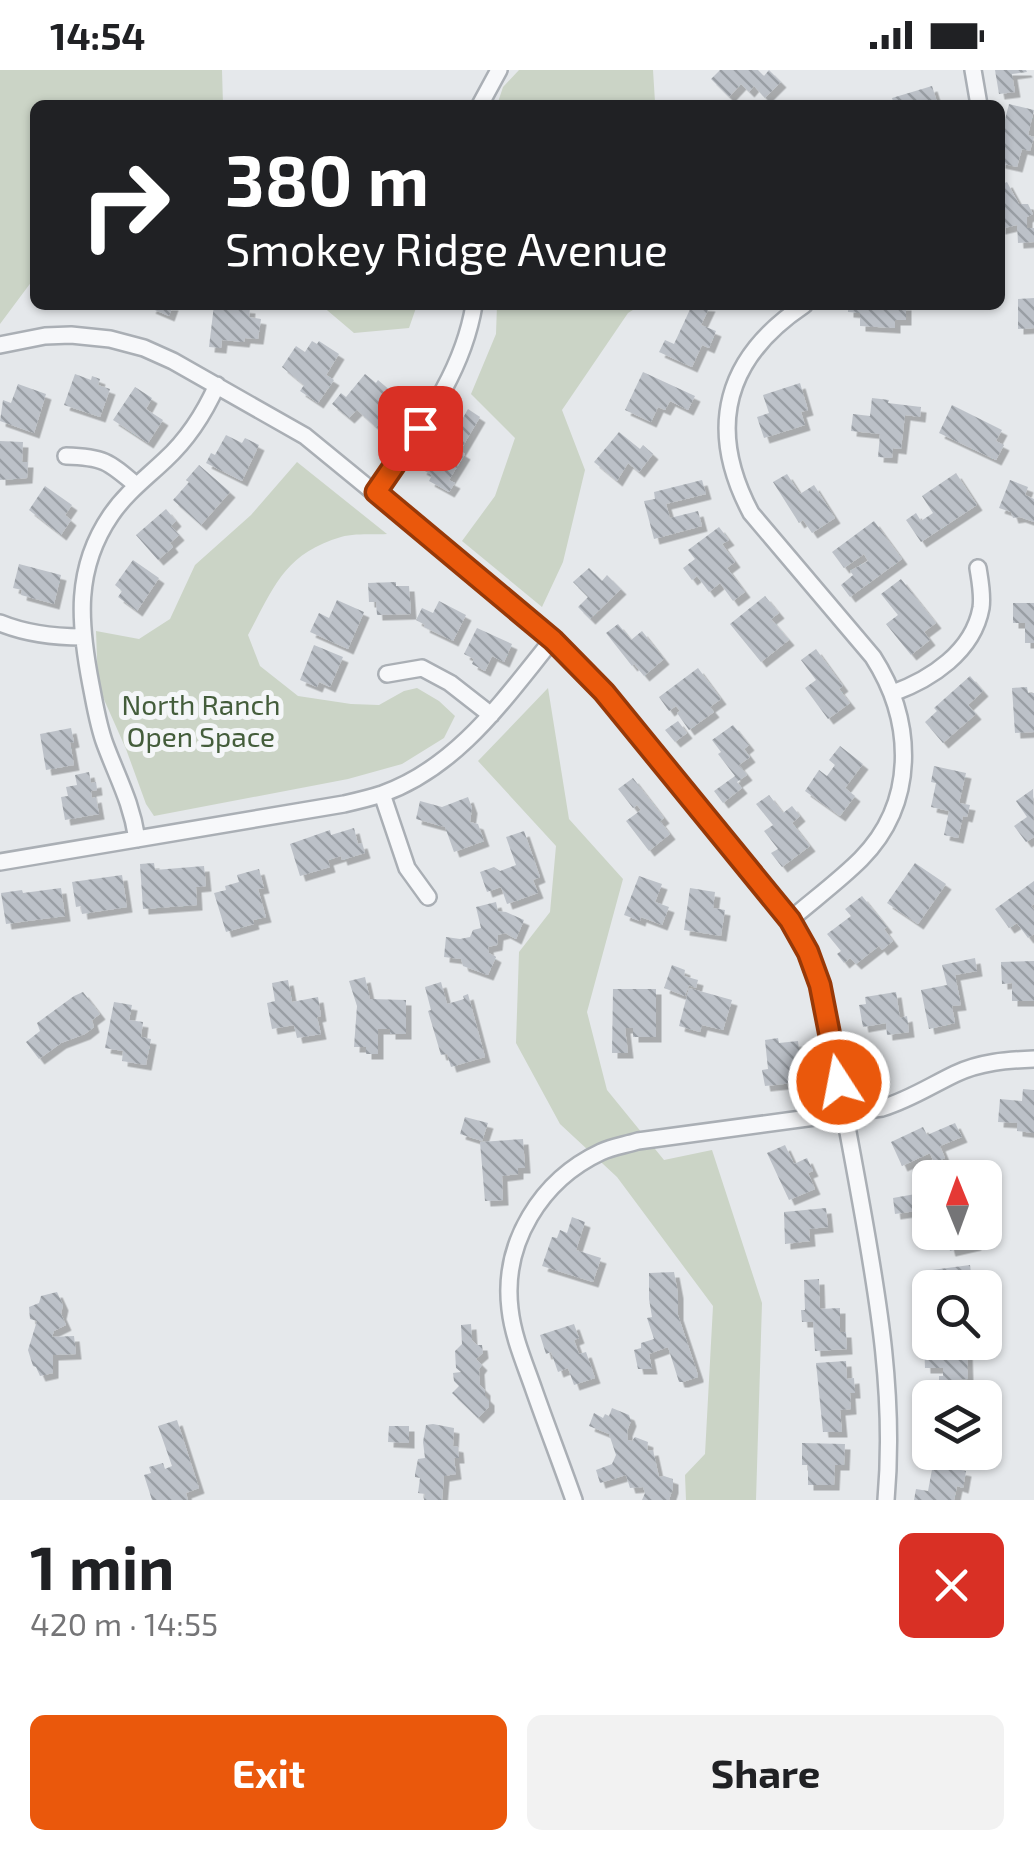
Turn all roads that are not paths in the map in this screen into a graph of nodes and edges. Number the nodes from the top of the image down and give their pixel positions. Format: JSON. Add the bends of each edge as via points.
{"nodes":[{"id":1,"x":500,"y":70,"type":"edge"},
{"id":2,"x":972,"y":70,"type":"edge"},
{"id":3,"x":483,"y":100,"type":"edge"},
{"id":4,"x":979,"y":100,"type":"edge"},
{"id":5,"x":473,"y":310,"type":"edge"},
{"id":6,"x":797,"y":310,"type":"edge"},
{"id":7,"x":0,"y":345,"type":"edge"},
{"id":8,"x":217,"y":385,"type":"junction"},
{"id":9,"x":66,"y":456,"type":"dead end"},
{"id":10,"x":136,"y":485,"type":"junction"},
{"id":11,"x":376,"y":492,"type":"junction"},
{"id":12,"x":978,"y":568,"type":"dead end"},
{"id":13,"x":0,"y":624,"type":"edge"},
{"id":14,"x":82,"y":637,"type":"junction"},
{"id":15,"x":553,"y":640,"type":"junction"},
{"id":16,"x":388,"y":674,"type":"dead end"},
{"id":17,"x":892,"y":693,"type":"junction"},
{"id":18,"x":491,"y":715,"type":"junction"},
{"id":19,"x":382,"y":794,"type":"junction"},
{"id":20,"x":136,"y":838,"type":"junction"},
{"id":21,"x":0,"y":862,"type":"edge"},
{"id":22,"x":428,"y":897,"type":"dead end"},
{"id":23,"x":790,"y":920,"type":"junction"},
{"id":24,"x":1034,"y":1058,"type":"edge"},
{"id":25,"x":845,"y":1114,"type":"junction"},
{"id":26,"x":574,"y":1500,"type":"edge"},
{"id":27,"x":886,"y":1500,"type":"edge"}],
"edges":[{"from":1,"to":3,"type":"street"},
{"from":2,"to":4,"type":"street"},
{"from":5,"to":11,"type":"street","via":[[442,396]]},
{"from":6,"to":17,"type":"street","via":[[761,340],[736,380],[728,454],[751,513],[873,658]]},
{"from":7,"to":8,"type":"street","via":[[46,336],[110,339],[144,348]]},
{"from":8,"to":10,"type":"street","via":[[186,438]]},
{"from":8,"to":11,"type":"street","via":[[304,436]]},
{"from":9,"to":10,"type":"street","via":[[95,456]]},
{"from":10,"to":14,"type":"street","via":[[111,514],[86,566]]},
{"from":11,"to":15,"type":"street"},
{"from":12,"to":17,"type":"street","via":[[980,610],[969,638],[935,673]]},
{"from":13,"to":14,"type":"street"},
{"from":14,"to":20,"type":"street","via":[[100,728],[128,797]]},
{"from":15,"to":18,"type":"street"},
{"from":15,"to":23,"type":"street","via":[[604,692]]},
{"from":16,"to":18,"type":"street","via":[[422,668]]},
{"from":17,"to":23,"type":"street","via":[[904,759],[890,817],[862,858]]},
{"from":18,"to":19,"type":"street","via":[[444,761]]},
{"from":19,"to":20,"type":"street"},
{"from":19,"to":22,"type":"street","via":[[407,868]]},
{"from":20,"to":21,"type":"street"},
{"from":23,"to":25,"type":"street","via":[[820,985]]},
{"from":24,"to":25,"type":"street","via":[[958,1072],[899,1103]]},
{"from":25,"to":26,"type":"street","via":[[604,1151],[550,1187],[531,1212],[516,1246],[509,1306]]},
{"from":25,"to":27,"type":"street","via":[[880,1310]]}]}
